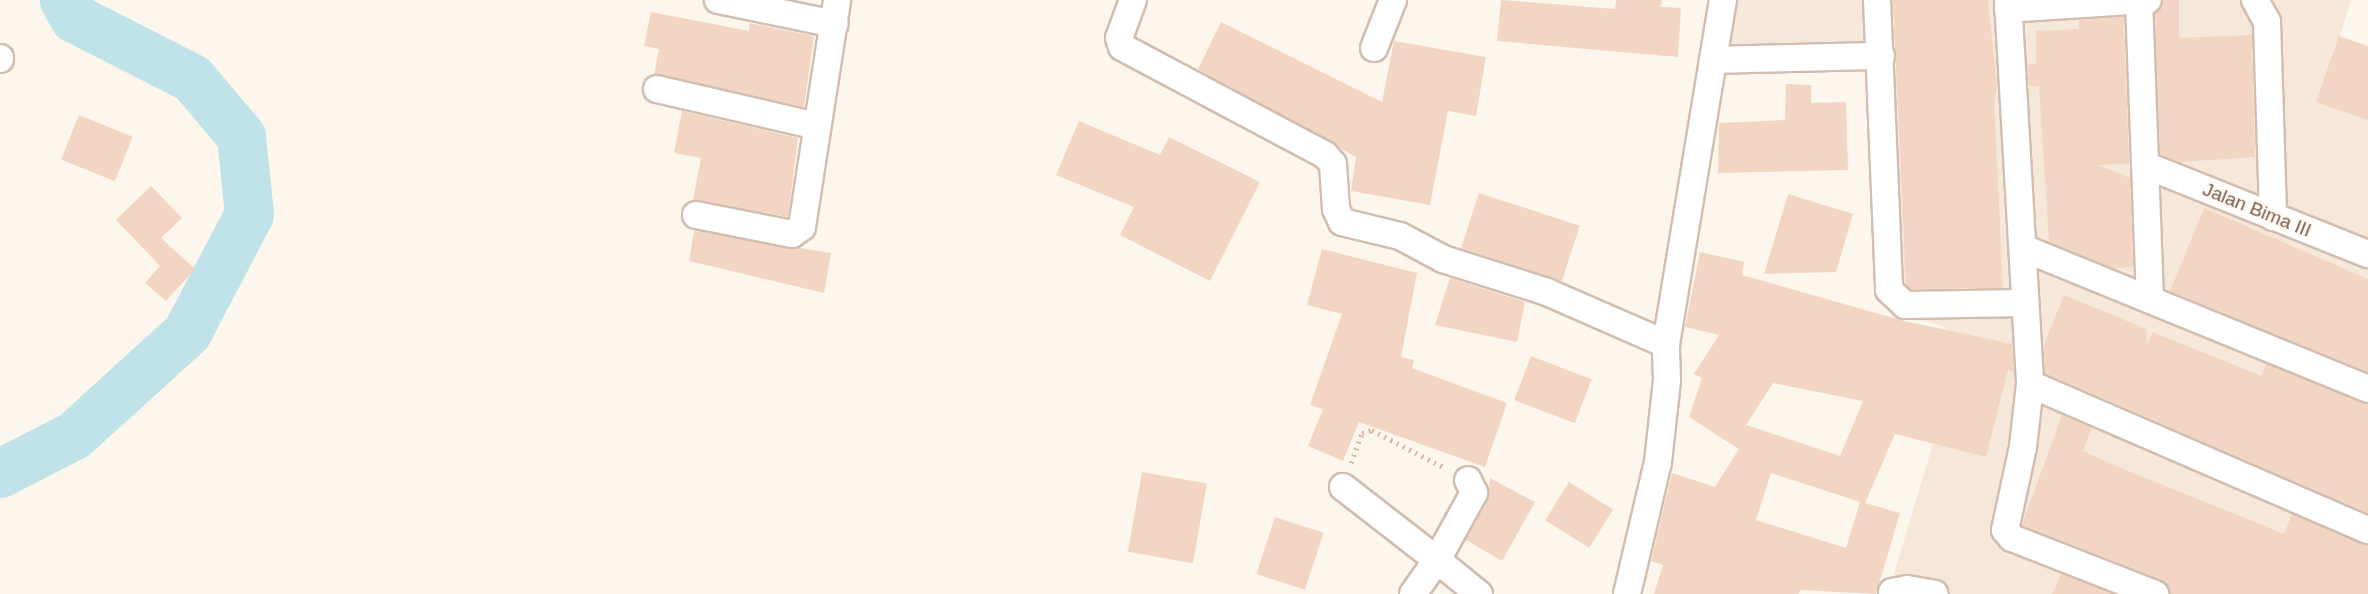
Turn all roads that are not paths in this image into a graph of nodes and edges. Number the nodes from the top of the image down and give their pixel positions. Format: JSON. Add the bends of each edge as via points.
{"nodes":[{"id":1,"x":718,"y":0,"type":"edge"},
{"id":2,"x":1133,"y":0,"type":"edge"},
{"id":3,"x":1393,"y":0,"type":"edge"},
{"id":4,"x":1723,"y":0,"type":"edge"},
{"id":5,"x":1877,"y":0,"type":"edge"},
{"id":6,"x":2139,"y":0,"type":"edge"},
{"id":7,"x":2148,"y":0,"type":"edge"},
{"id":8,"x":2255,"y":0,"type":"edge"},
{"id":9,"x":2008,"y":5,"type":"edge"},
{"id":10,"x":836,"y":12,"type":"edge"},
{"id":11,"x":1374,"y":48,"type":"dead end"},
{"id":12,"x":1881,"y":56,"type":"junction"},
{"id":13,"x":1713,"y":60,"type":"junction"},
{"id":14,"x":657,"y":89,"type":"dead end"},
{"id":15,"x":817,"y":126,"type":"junction"},
{"id":16,"x":2145,"y":165,"type":"junction"},
{"id":17,"x":696,"y":215,"type":"dead end"},
{"id":18,"x":2273,"y":216,"type":"junction"},
{"id":19,"x":2023,"y":248,"type":"junction"},
{"id":20,"x":2368,"y":254,"type":"edge"},
{"id":21,"x":2150,"y":300,"type":"junction"},
{"id":22,"x":2025,"y":303,"type":"junction"},
{"id":23,"x":1666,"y":344,"type":"junction"},
{"id":24,"x":2030,"y":384,"type":"junction"},
{"id":25,"x":2368,"y":389,"type":"edge"},
{"id":26,"x":1468,"y":480,"type":"road end"},
{"id":27,"x":1343,"y":487,"type":"road end"},
{"id":28,"x":2368,"y":530,"type":"edge"},
{"id":29,"x":1437,"y":560,"type":"junction"},
{"id":30,"x":1892,"y":592,"type":"edge"},
{"id":31,"x":1413,"y":594,"type":"edge"},
{"id":32,"x":1479,"y":594,"type":"edge"},
{"id":33,"x":1628,"y":594,"type":"edge"},
{"id":34,"x":1935,"y":594,"type":"edge"},
{"id":35,"x":2155,"y":594,"type":"edge"}],
"edges":[{"from":1,"to":10,"type":"street"},
{"from":2,"to":23,"type":"street","via":[[1119,38],[1122,47],[1325,155],[1334,164],[1336,209],[1342,222],[1400,236],[1443,259],[1547,292]]},
{"from":3,"to":11,"type":"street"},
{"from":4,"to":13,"type":"street"},
{"from":5,"to":12,"type":"street"},
{"from":6,"to":7,"type":"street"},
{"from":6,"to":9,"type":"street"},
{"from":6,"to":16,"type":"street"},
{"from":8,"to":18,"type":"street","via":[[2267,22]]},
{"from":9,"to":19,"type":"street"},
{"from":10,"to":15,"type":"street"},
{"from":12,"to":13,"type":"street"},
{"from":12,"to":22,"type":"street","via":[[1889,290],[1893,298],[1905,304]]},
{"from":13,"to":23,"type":"street"},
{"from":14,"to":15,"type":"street"},
{"from":15,"to":17,"type":"street","via":[[798,233]]},
{"from":16,"to":18,"type":"street","name":"Jalan Bima III"},
{"from":16,"to":21,"type":"street"},
{"from":18,"to":20,"type":"street","name":"Jalan Bima III"},
{"from":19,"to":21,"type":"street"},
{"from":19,"to":22,"type":"street"},
{"from":21,"to":25,"type":"street"},
{"from":22,"to":24,"type":"street"},
{"from":23,"to":33,"type":"street","via":[[1658,462]]},
{"from":24,"to":28,"type":"street"},
{"from":24,"to":35,"type":"street","via":[[2007,533]]},
{"from":26,"to":29,"type":"street","via":[[1474,493]]},
{"from":27,"to":29,"type":"street"},
{"from":29,"to":31,"type":"street"},
{"from":29,"to":32,"type":"street"},
{"from":30,"to":34,"type":"street","via":[[1907,589]]}]}
